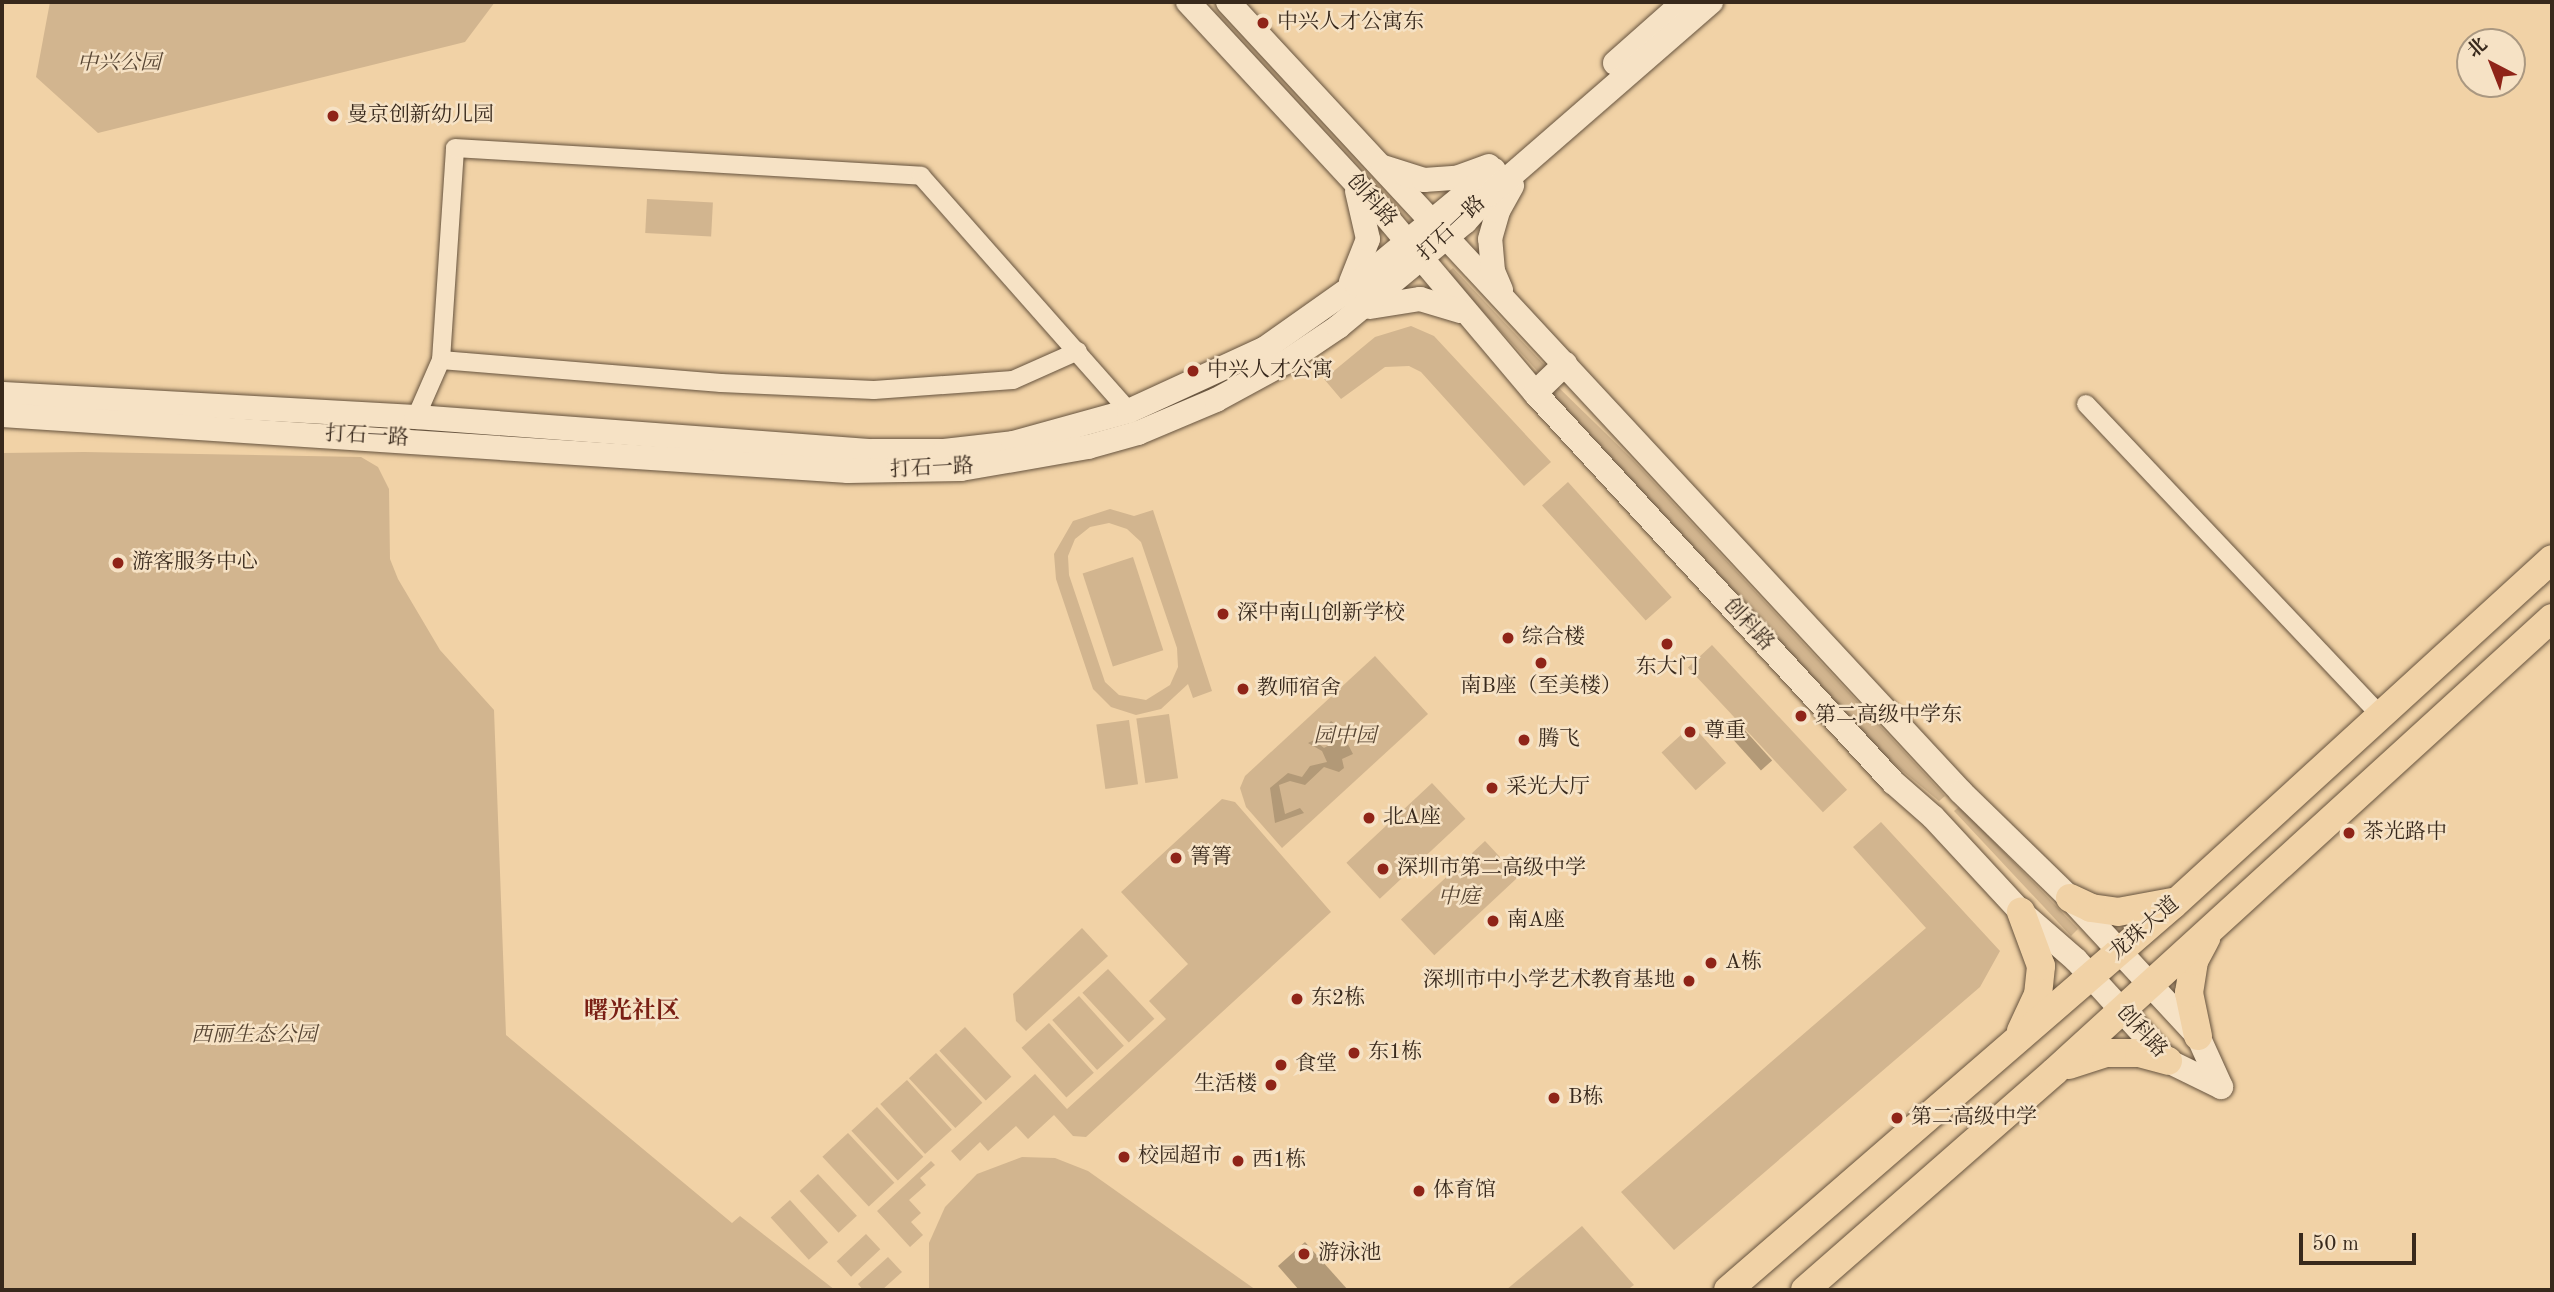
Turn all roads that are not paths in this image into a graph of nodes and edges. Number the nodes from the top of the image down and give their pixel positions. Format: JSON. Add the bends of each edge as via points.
{"nodes":[{"id":1,"x":1188,"y":2,"type":"edge"},
{"id":2,"x":1228,"y":2,"type":"edge"},
{"id":3,"x":1685,"y":2,"type":"edge"},
{"id":4,"x":1711,"y":2,"type":"edge"},
{"id":5,"x":1651,"y":54,"type":"junction"},
{"id":6,"x":1509,"y":157,"type":"junction"},
{"id":7,"x":1372,"y":159,"type":"junction"},
{"id":8,"x":1348,"y":175,"type":"junction"},
{"id":9,"x":1490,"y":194,"type":"junction"},
{"id":10,"x":1438,"y":230,"type":"junction"},
{"id":11,"x":1414,"y":250,"type":"junction"},
{"id":12,"x":1332,"y":302,"type":"junction"},
{"id":13,"x":1508,"y":303,"type":"junction"},
{"id":14,"x":1354,"y":315,"type":"junction"},
{"id":15,"x":1466,"y":316,"type":"junction"},
{"id":16,"x":1079,"y":351,"type":"junction"},
{"id":17,"x":441,"y":360,"type":"junction"},
{"id":18,"x":1565,"y":364,"type":"junction"},
{"id":19,"x":1535,"y":393,"type":"junction"},
{"id":20,"x":2,"y":394,"type":"edge"},
{"id":21,"x":2086,"y":404,"type":"dead end"},
{"id":22,"x":1129,"y":411,"type":"junction"},
{"id":23,"x":2,"y":415,"type":"edge"},
{"id":24,"x":416,"y":417,"type":"junction"},
{"id":25,"x":2552,"y":559,"type":"edge"},
{"id":26,"x":2552,"y":618,"type":"edge"},
{"id":27,"x":2552,"y":645,"type":"edge"},
{"id":28,"x":2499,"y":666,"type":"junction"},
{"id":29,"x":2380,"y":715,"type":"junction"},
{"id":30,"x":1961,"y":792,"type":"junction"},
{"id":31,"x":1933,"y":817,"type":"junction"},
{"id":32,"x":2184,"y":895,"type":"junction"},
{"id":33,"x":2070,"y":898,"type":"junction"},
{"id":34,"x":2021,"y":912,"type":"junction"},
{"id":35,"x":2215,"y":924,"type":"junction"},
{"id":36,"x":2120,"y":951,"type":"junction"},
{"id":37,"x":2091,"y":977,"type":"junction"},
{"id":38,"x":2150,"y":984,"type":"junction"},
{"id":39,"x":2121,"y":1010,"type":"junction"},
{"id":40,"x":2198,"y":1035,"type":"junction"},
{"id":41,"x":2005,"y":1049,"type":"junction"},
{"id":42,"x":2168,"y":1062,"type":"junction"},
{"id":43,"x":2054,"y":1072,"type":"junction"},
{"id":44,"x":1728,"y":1290,"type":"edge"},
{"id":45,"x":1805,"y":1290,"type":"edge"}],
"edges":[{"from":1,"to":8,"type":"main road","name":"创科路"},
{"from":2,"to":7,"type":"main road","name":"创科路"},
{"from":3,"to":5,"type":"street"},
{"from":3,"to":6,"type":"main road","name":"打石一路"},
{"from":4,"to":5,"type":"main road","name":"打石一路"},
{"from":5,"to":9,"type":"main road","name":"打石一路"},
{"from":6,"to":7,"type":"main road","via":[[1468,175],[1437,180],[1402,175]]},
{"from":6,"to":10,"type":"main road","name":"打石一路"},
{"from":7,"to":10,"type":"main road","name":"创科路"},
{"from":8,"to":11,"type":"main road","name":"创科路"},
{"from":8,"to":12,"type":"main road","via":[[1366,214],[1367,248],[1356,275]]},
{"from":9,"to":10,"type":"main road","name":"打石一路"},
{"from":9,"to":13,"type":"main road","via":[[1513,186],[1497,211],[1490,239],[1493,271]]},
{"from":10,"to":11,"type":"main road","name":"打石一路"},
{"from":10,"to":13,"type":"main road","name":"创科路"},
{"from":11,"to":12,"type":"main road","name":"打石一路"},
{"from":11,"to":14,"type":"main road","name":"打石一路"},
{"from":11,"to":15,"type":"main road","name":"创科路"},
{"from":12,"to":22,"type":"main road","name":"打石一路","via":[[1241,361]]},
{"from":13,"to":18,"type":"main road","name":"创科路"},
{"from":14,"to":15,"type":"main road","via":[[1382,302],[1408,299],[1444,304]]},
{"from":14,"to":23,"type":"main road","name":"打石一路","via":[[1252,382],[1138,433],[1047,457],[920,472]]},
{"from":15,"to":19,"type":"main road","name":"创科路"},
{"from":16,"to":17,"type":"street","via":[[1013,380],[874,390],[721,383]]},
{"from":16,"to":17,"type":"street","via":[[920,176],[456,148]]},
{"from":16,"to":22,"type":"street"},
{"from":17,"to":24,"type":"street"},
{"from":18,"to":19,"type":"main road"},
{"from":18,"to":30,"type":"main road","name":"创科路"},
{"from":19,"to":31,"type":"main road","name":"创科路","via":[[1893,782]]},
{"from":20,"to":24,"type":"main road","name":"打石一路"},
{"from":21,"to":29,"type":"street"},
{"from":22,"to":24,"type":"main road","name":"打石一路","via":[[1013,443],[910,452]]},
{"from":25,"to":29,"type":"main road","name":"龙珠大道"},
{"from":26,"to":28,"type":"main road","name":"龙珠大道"},
{"from":27,"to":28,"type":"main road"},
{"from":28,"to":35,"type":"main road","name":"龙珠大道"},
{"from":29,"to":32,"type":"main road","name":"龙珠大道"},
{"from":30,"to":31,"type":"main road"},
{"from":30,"to":33,"type":"main road","name":"创科路"},
{"from":31,"to":34,"type":"main road","name":"创科路"},
{"from":32,"to":33,"type":"main road","via":[[2154,908],[2120,912],[2091,908]]},
{"from":32,"to":36,"type":"main road","name":"龙珠大道"},
{"from":33,"to":36,"type":"main road","name":"创科路"},
{"from":34,"to":37,"type":"main road","name":"创科路"},
{"from":34,"to":41,"type":"main road","via":[[2039,953],[2040,980],[2032,1012]]},
{"from":35,"to":38,"type":"main road","name":"龙珠大道"},
{"from":35,"to":40,"type":"main road","via":[[2201,944],[2190,978],[2189,1003]]},
{"from":36,"to":37,"type":"main road","name":"龙珠大道"},
{"from":36,"to":38,"type":"main road","name":"创科路"},
{"from":37,"to":39,"type":"main road","name":"创科路"},
{"from":37,"to":41,"type":"main road","name":"龙珠大道"},
{"from":38,"to":39,"type":"main road","name":"龙珠大道"},
{"from":38,"to":40,"type":"main road","name":"创科路"},
{"from":39,"to":42,"type":"main road","name":"创科路"},
{"from":39,"to":43,"type":"main road","name":"龙珠大道"},
{"from":40,"to":42,"type":"main road","name":"创科路","via":[[2221,1087]]},
{"from":41,"to":44,"type":"main road","name":"龙珠大道"},
{"from":42,"to":43,"type":"main road","via":[[2138,1053],[2106,1053],[2087,1056]]},
{"from":43,"to":45,"type":"main road","name":"龙珠大道"}]}
